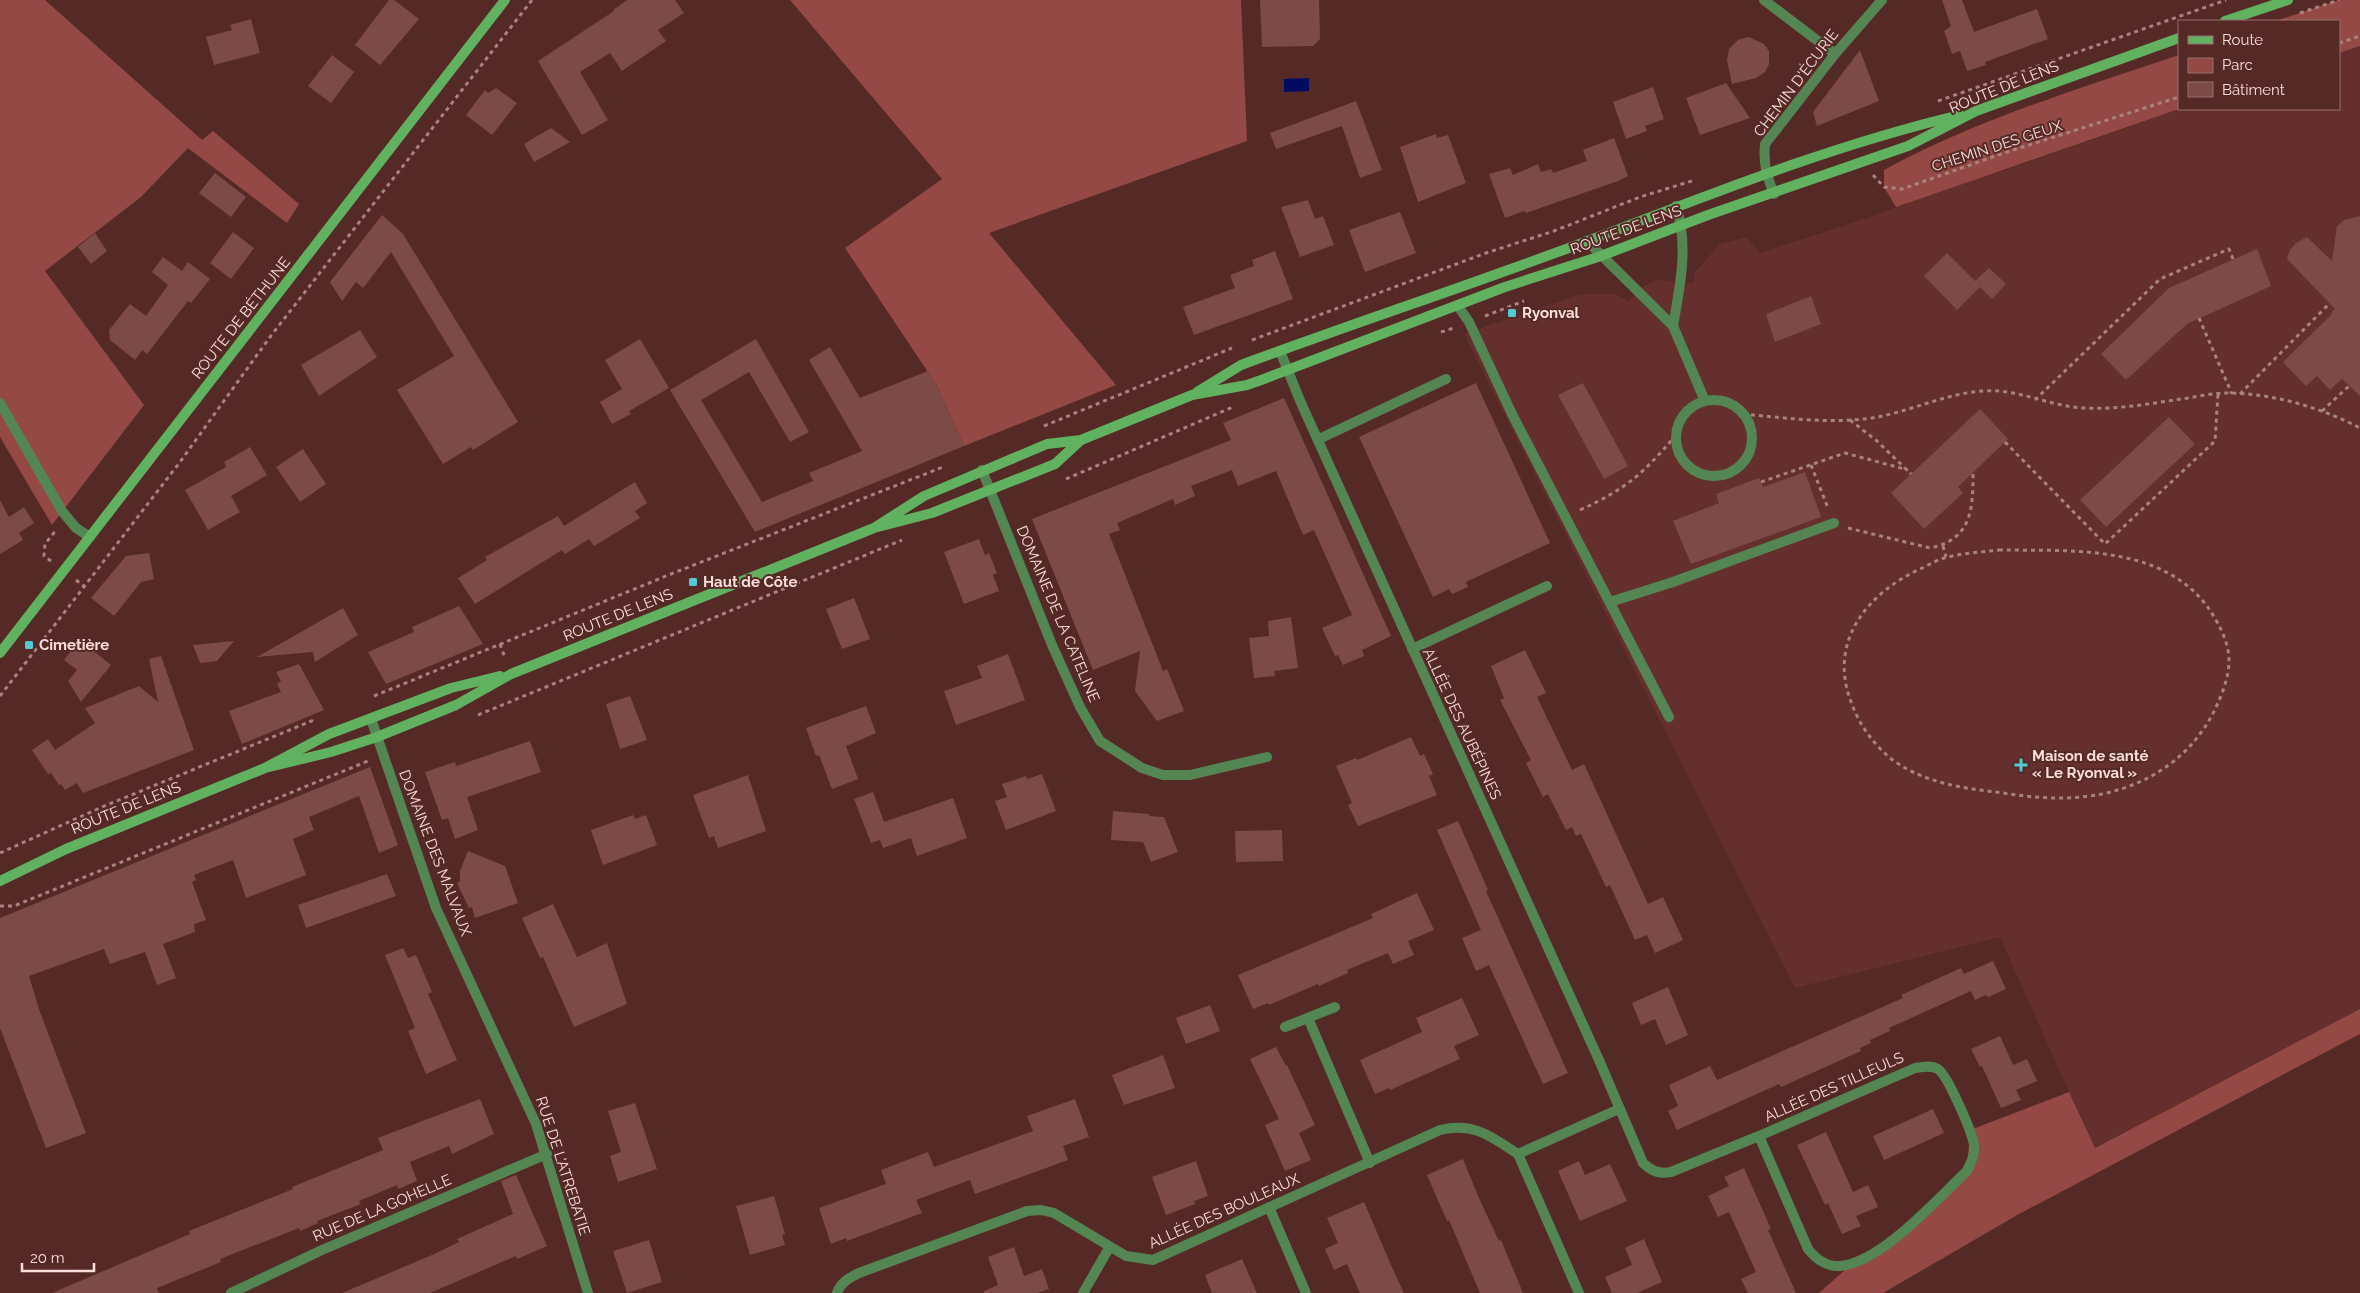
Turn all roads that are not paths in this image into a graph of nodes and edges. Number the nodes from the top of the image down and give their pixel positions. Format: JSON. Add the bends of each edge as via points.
{"nodes":[{"id":1,"x":505,"y":0,"type":"edge"},
{"id":2,"x":1764,"y":0,"type":"edge"},
{"id":3,"x":1882,"y":0,"type":"edge"},
{"id":4,"x":2288,"y":0,"type":"edge"},
{"id":5,"x":2228,"y":20,"type":"edge"},
{"id":6,"x":2178,"y":38,"type":"edge"},
{"id":7,"x":1835,"y":54,"type":"junction"},
{"id":8,"x":1976,"y":111,"type":"junction"},
{"id":9,"x":1766,"y":173,"type":"junction"},
{"id":10,"x":1774,"y":194,"type":"junction"},
{"id":11,"x":1676,"y":206,"type":"junction"},
{"id":12,"x":1682,"y":225,"type":"junction"},
{"id":13,"x":1587,"y":241,"type":"junction"},
{"id":14,"x":1601,"y":256,"type":"junction"},
{"id":15,"x":1458,"y":306,"type":"junction"},
{"id":16,"x":1673,"y":326,"type":"junction"},
{"id":17,"x":1280,"y":351,"type":"junction"},
{"id":18,"x":1287,"y":370,"type":"junction"},
{"id":19,"x":1446,"y":380,"type":"dead end"},
{"id":20,"x":1192,"y":395,"type":"junction"},
{"id":21,"x":1705,"y":400,"type":"junction"},
{"id":22,"x":0,"y":403,"type":"edge"},
{"id":23,"x":1318,"y":439,"type":"junction"},
{"id":24,"x":1081,"y":440,"type":"junction"},
{"id":25,"x":982,"y":470,"type":"junction"},
{"id":26,"x":991,"y":490,"type":"junction"},
{"id":27,"x":1834,"y":523,"type":"road end"},
{"id":28,"x":874,"y":528,"type":"junction"},
{"id":29,"x":90,"y":537,"type":"junction"},
{"id":30,"x":1547,"y":586,"type":"dead end"},
{"id":31,"x":1610,"y":602,"type":"junction"},
{"id":32,"x":1412,"y":650,"type":"junction"},
{"id":33,"x":0,"y":653,"type":"edge"},
{"id":34,"x":511,"y":674,"type":"junction"},
{"id":35,"x":1669,"y":717,"type":"dead end"},
{"id":36,"x":371,"y":719,"type":"junction"},
{"id":37,"x":376,"y":737,"type":"junction"},
{"id":38,"x":1267,"y":756,"type":"dead end"},
{"id":39,"x":265,"y":768,"type":"junction"},
{"id":40,"x":0,"y":881,"type":"edge"},
{"id":41,"x":1335,"y":1007,"type":"dead end"},
{"id":42,"x":1308,"y":1018,"type":"junction"},
{"id":43,"x":1286,"y":1028,"type":"dead end"},
{"id":44,"x":502,"y":1050,"type":"joint"},
{"id":45,"x":1619,"y":1109,"type":"junction"},
{"id":46,"x":1759,"y":1136,"type":"junction"},
{"id":47,"x":547,"y":1154,"type":"junction"},
{"id":48,"x":1518,"y":1154,"type":"junction"},
{"id":49,"x":1370,"y":1163,"type":"junction"},
{"id":50,"x":1269,"y":1207,"type":"junction"},
{"id":51,"x":1109,"y":1248,"type":"junction"},
{"id":52,"x":838,"y":1290,"type":"edge"},
{"id":53,"x":231,"y":1293,"type":"edge"},
{"id":54,"x":588,"y":1293,"type":"edge"},
{"id":55,"x":1084,"y":1293,"type":"edge"},
{"id":56,"x":1306,"y":1293,"type":"edge"},
{"id":57,"x":1579,"y":1293,"type":"edge"}],
"edges":[{"from":1,"to":29,"type":"main road","name":"ROUTE DE BÉTHUNE"},
{"from":2,"to":7,"type":"street"},
{"from":3,"to":7,"type":"street","name":"CHEMIN D'ÉCURIE"},
{"from":4,"to":5,"type":"main road"},
{"from":6,"to":8,"type":"main road","name":"ROUTE DE LENS"},
{"from":7,"to":9,"type":"street","name":"CHEMIN D'ÉCURIE","via":[[1765,144]]},
{"from":8,"to":9,"type":"main road","via":[[1907,127]]},
{"from":8,"to":10,"type":"main road","name":"ROUTE DE LENS","via":[[1908,146]]},
{"from":9,"to":10,"type":"street","name":"CHEMIN D'ÉCURIE"},
{"from":9,"to":11,"type":"main road"},
{"from":10,"to":12,"type":"main road","name":"ROUTE DE LENS"},
{"from":11,"to":12,"type":"street"},
{"from":11,"to":13,"type":"main road"},
{"from":12,"to":14,"type":"main road","name":"ROUTE DE LENS"},
{"from":12,"to":16,"type":"street","via":[[1681,281]]},
{"from":13,"to":14,"type":"street"},
{"from":13,"to":17,"type":"main road"},
{"from":14,"to":15,"type":"main road","name":"ROUTE DE LENS"},
{"from":14,"to":16,"type":"street"},
{"from":15,"to":18,"type":"main road","name":"ROUTE DE LENS"},
{"from":15,"to":31,"type":"street"},
{"from":16,"to":21,"type":"street"},
{"from":17,"to":18,"type":"street","name":"ALLÉE DES AUBÉPINES"},
{"from":17,"to":20,"type":"main road","via":[[1241,365]]},
{"from":18,"to":20,"type":"main road","name":"ROUTE DE LENS","via":[[1247,385]]},
{"from":18,"to":23,"type":"street","name":"ALLÉE DES AUBÉPINES"},
{"from":19,"to":23,"type":"street"},
{"from":20,"to":24,"type":"main road","name":"ROUTE DE LENS"},
{"from":21,"to":21,"type":"street","via":[[1691,407],[1682,417],[1676,435],[1680,458],[1702,475],[1730,474],[1742,466],[1750,454],[1751,426],[1733,404]]},
{"from":22,"to":29,"type":"street","via":[[62,510],[76,528]]},
{"from":23,"to":32,"type":"street","name":"ALLÉE DES AUBÉPINES"},
{"from":24,"to":25,"type":"main road","name":"ROUTE DE LENS","via":[[1047,444]]},
{"from":24,"to":26,"type":"main road","name":"ROUTE DE LENS","via":[[1055,464]]},
{"from":25,"to":26,"type":"street","name":"DOMAINE DE LA CATELINE"},
{"from":25,"to":28,"type":"main road","name":"ROUTE DE LENS","via":[[924,496]]},
{"from":26,"to":28,"type":"main road","name":"ROUTE DE LENS","via":[[932,513]]},
{"from":26,"to":38,"type":"street","name":"DOMAINE DE LA CATELINE","via":[[1052,645],[1080,707],[1100,741],[1142,768],[1163,775],[1190,775]]},
{"from":27,"to":31,"type":"street"},
{"from":28,"to":34,"type":"main road","name":"ROUTE DE LENS"},
{"from":29,"to":33,"type":"main road","name":"ROUTE DE BÉTHUNE"},
{"from":30,"to":32,"type":"street"},
{"from":31,"to":35,"type":"street"},
{"from":32,"to":45,"type":"street","name":"ALLÉE DES AUBÉPINES"},
{"from":34,"to":36,"type":"main road","name":"ROUTE DE LENS","via":[[451,688]]},
{"from":34,"to":37,"type":"main road","name":"ROUTE DE LENS","via":[[456,705]]},
{"from":36,"to":37,"type":"street","name":"DOMAINE DES MALVAUX"},
{"from":36,"to":39,"type":"main road","name":"ROUTE DE LENS","via":[[329,734]]},
{"from":37,"to":39,"type":"main road","name":"ROUTE DE LENS"},
{"from":37,"to":44,"type":"street","name":"DOMAINE DES MALVAUX","via":[[436,908]]},
{"from":39,"to":40,"type":"main road","name":"ROUTE DE LENS","via":[[66,848]]},
{"from":41,"to":42,"type":"street"},
{"from":42,"to":43,"type":"street"},
{"from":42,"to":49,"type":"street"},
{"from":44,"to":47,"type":"street","name":"RUE DE L'ATREBATIE"},
{"from":45,"to":46,"type":"street","name":"ALLÉE DES TILLEULS","via":[[1643,1163],[1661,1174]]},
{"from":45,"to":48,"type":"street"},
{"from":46,"to":46,"type":"street","name":"ALLÉE DES TILLEULS","via":[[1808,1249],[1816,1260],[1840,1266],[1892,1241],[1967,1171],[1974,1159],[1970,1130],[1946,1080],[1938,1069],[1928,1066],[1915,1068]]},
{"from":47,"to":53,"type":"street","name":"RUE DE LA GOHELLE","via":[[322,1250]]},
{"from":47,"to":54,"type":"street","name":"RUE DE L'ATREBATIE"},
{"from":48,"to":49,"type":"street","name":"ALLÉE DES BOULEAUX","via":[[1489,1135],[1462,1126],[1440,1130]]},
{"from":48,"to":57,"type":"street"},
{"from":49,"to":50,"type":"street","name":"ALLÉE DES BOULEAUX"},
{"from":50,"to":51,"type":"street","name":"ALLÉE DES BOULEAUX","via":[[1153,1260],[1126,1256]]},
{"from":50,"to":56,"type":"street"},
{"from":51,"to":52,"type":"street","name":"ALLÉE DES BOULEAUX","via":[[1054,1213],[1027,1211],[859,1272]]},
{"from":51,"to":55,"type":"street"}]}
